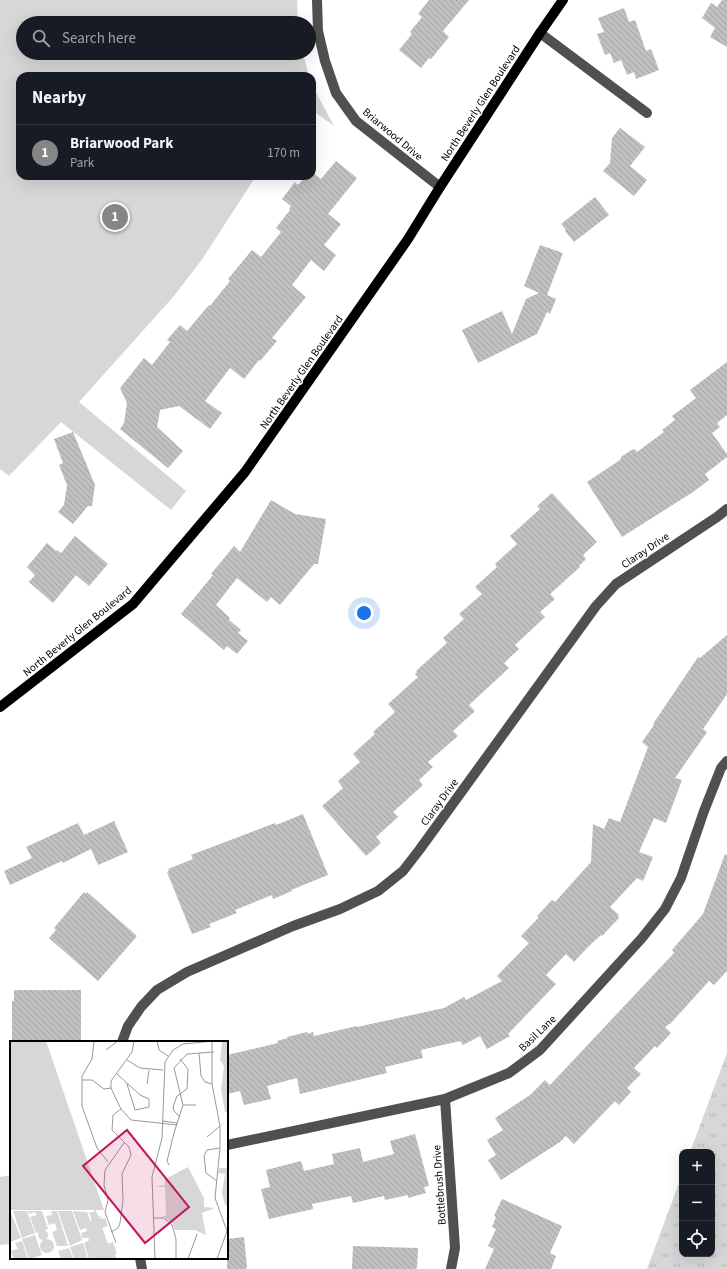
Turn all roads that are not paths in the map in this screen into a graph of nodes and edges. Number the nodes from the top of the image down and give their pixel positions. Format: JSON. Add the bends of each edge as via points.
{"nodes":[{"id":1,"x":318,"y":0,"type":"edge"},
{"id":2,"x":563,"y":0,"type":"edge"},
{"id":3,"x":540,"y":33,"type":"junction"},
{"id":4,"x":647,"y":113,"type":"dead end"},
{"id":5,"x":440,"y":187,"type":"junction"},
{"id":6,"x":727,"y":509,"type":"edge"},
{"id":7,"x":0,"y":707,"type":"edge"},
{"id":8,"x":727,"y":760,"type":"edge"},
{"id":9,"x":122,"y":1041,"type":"edge"},
{"id":10,"x":446,"y":1099,"type":"junction"},
{"id":11,"x":228,"y":1145,"type":"edge"},
{"id":12,"x":140,"y":1259,"type":"edge"},
{"id":13,"x":142,"y":1269,"type":"edge"},
{"id":14,"x":451,"y":1269,"type":"edge"}],
"edges":[{"from":1,"to":5,"type":"street","name":"Briarwood Drive","via":[[318,31],[336,93],[356,121]]},
{"from":2,"to":3,"type":"main road","name":"North Beverly Glen Boulevard"},
{"from":3,"to":4,"type":"street"},
{"from":3,"to":5,"type":"main road","name":"North Beverly Glen Boulevard"},
{"from":5,"to":7,"type":"main road","name":"North Beverly Glen Boulevard","via":[[408,239],[245,472],[133,604]]},
{"from":6,"to":9,"type":"street","name":"Claray Drive","via":[[616,584],[596,606],[403,871],[378,891],[187,972],[157,990],[128,1026]]},
{"from":8,"to":10,"type":"street","name":"Basil Lane","via":[[721,768],[704,811],[681,878],[666,909],[642,938],[540,1050],[509,1073]]},
{"from":10,"to":11,"type":"street","name":"Basil Lane"},
{"from":10,"to":14,"type":"street","name":"Bottlebrush Drive","via":[[455,1248]]},
{"from":12,"to":13,"type":"street"}]}
